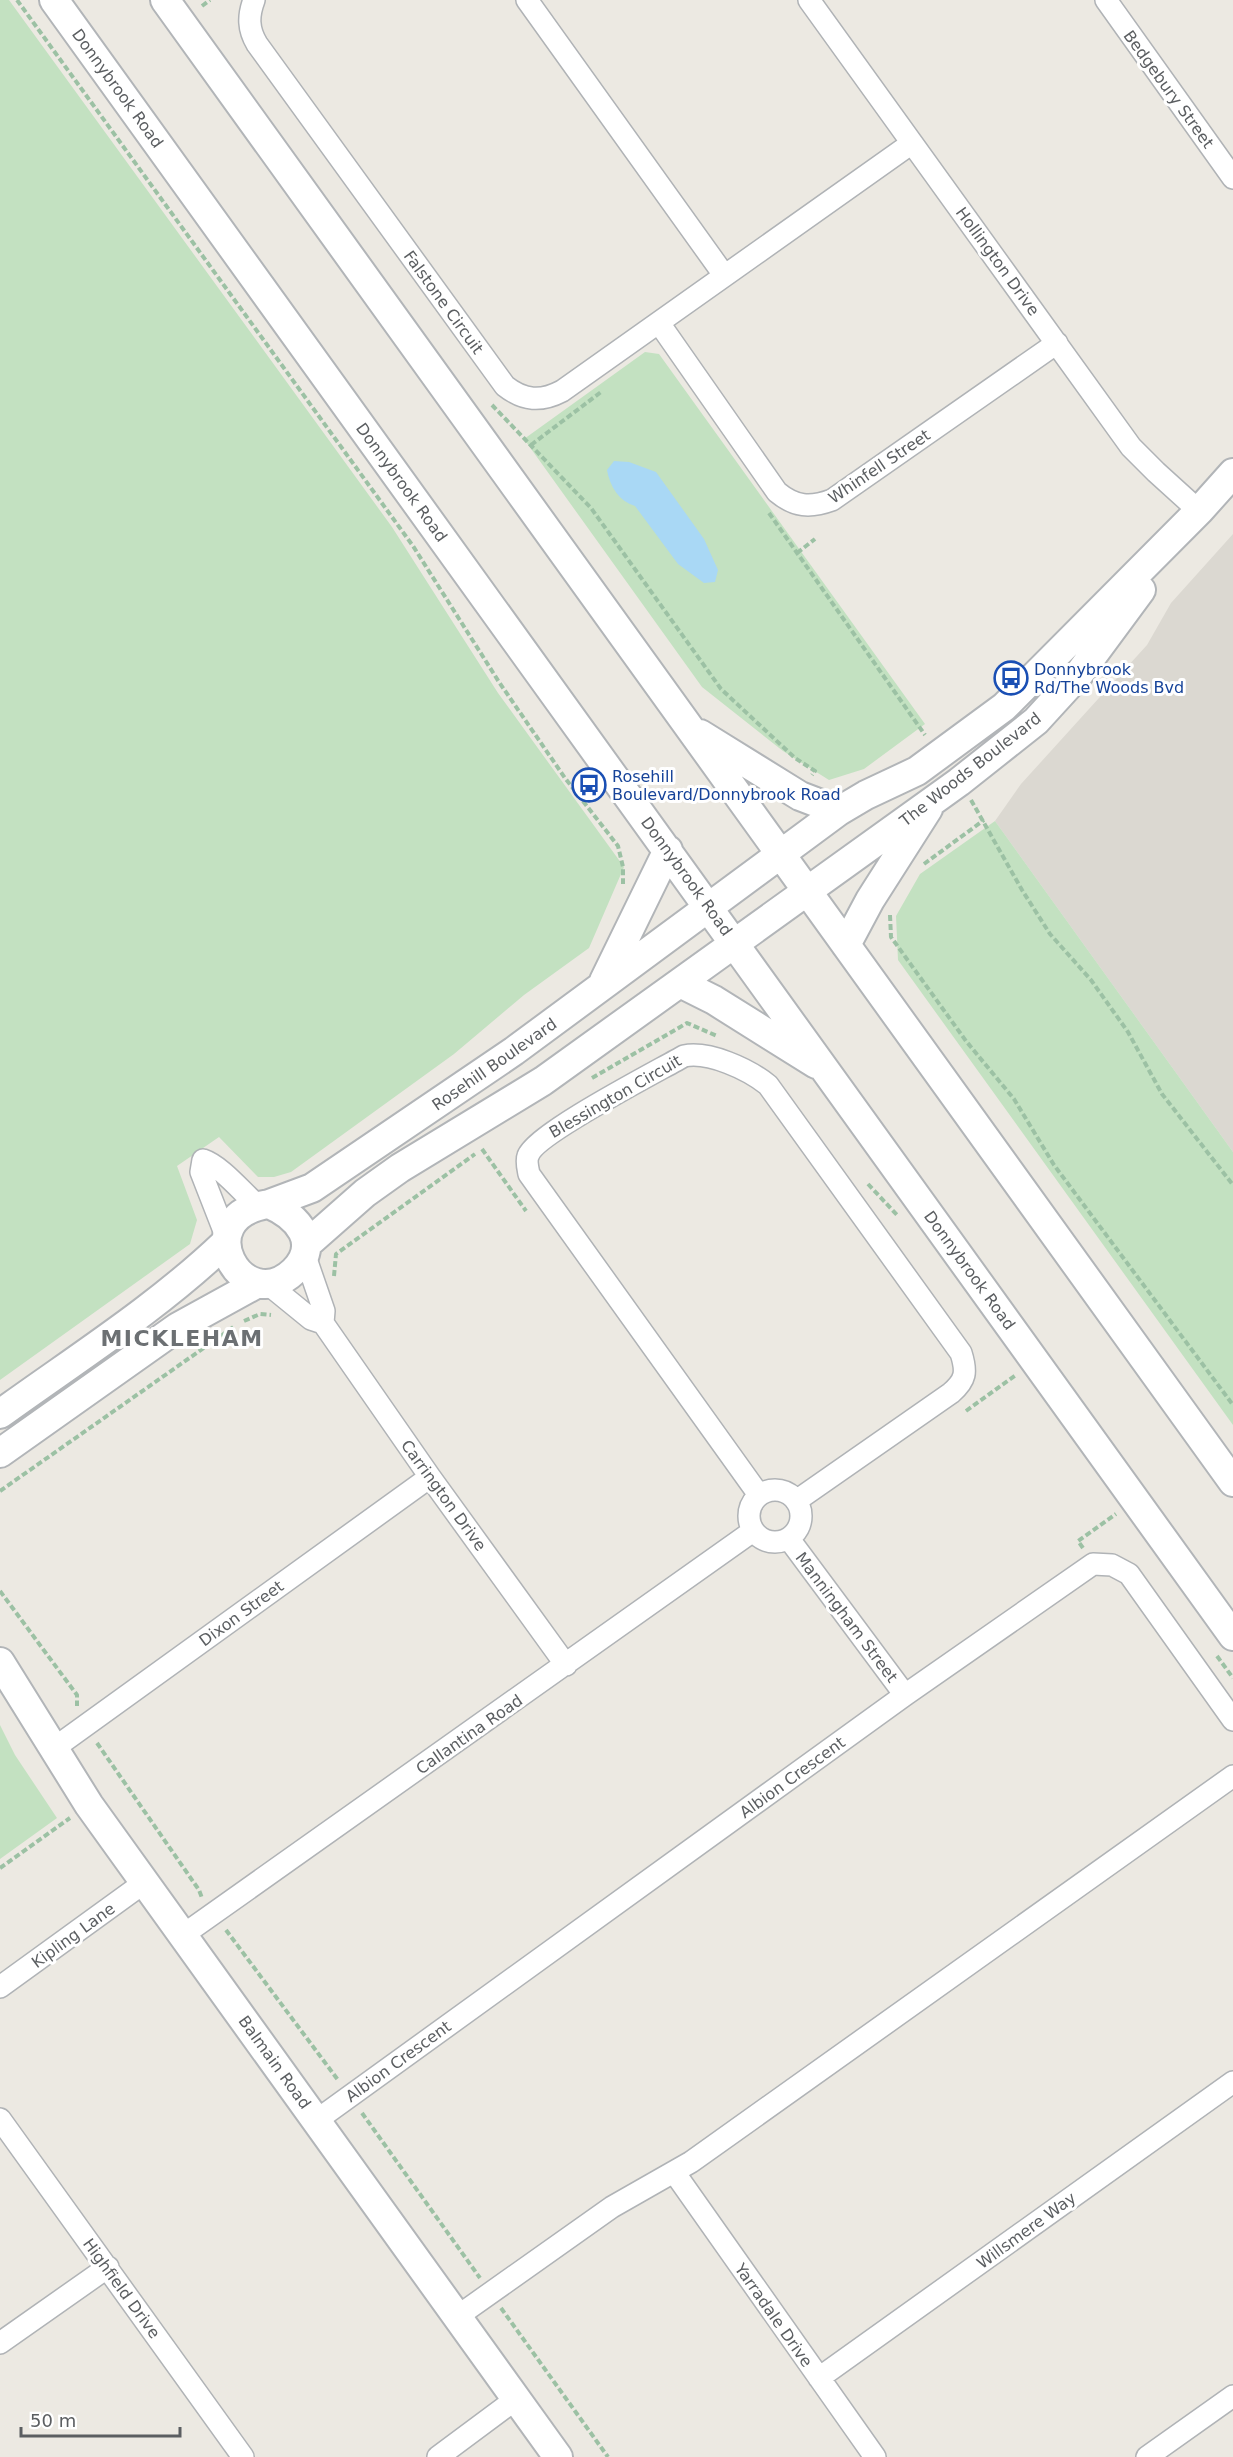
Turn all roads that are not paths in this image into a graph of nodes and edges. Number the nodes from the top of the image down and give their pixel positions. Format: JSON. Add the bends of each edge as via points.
{"nodes":[{"id":1,"x":54,"y":0,"type":"edge"},
{"id":2,"x":165,"y":0,"type":"edge"},
{"id":3,"x":254,"y":0,"type":"edge"},
{"id":4,"x":527,"y":0,"type":"edge"},
{"id":5,"x":809,"y":0,"type":"edge"},
{"id":6,"x":1106,"y":0,"type":"edge"},
{"id":7,"x":912,"y":143,"type":"junction"},
{"id":8,"x":1233,"y":178,"type":"edge"},
{"id":9,"x":724,"y":275,"type":"junction"},
{"id":10,"x":659,"y":323,"type":"junction"},
{"id":11,"x":1057,"y":343,"type":"junction"},
{"id":12,"x":1233,"y":473,"type":"edge"},
{"id":13,"x":1199,"y":511,"type":"junction"},
{"id":14,"x":689,"y":727,"type":"junction"},
{"id":15,"x":936,"y":797,"type":"junction"},
{"id":16,"x":839,"y":811,"type":"junction"},
{"id":17,"x":668,"y":850,"type":"junction"},
{"id":18,"x":781,"y":855,"type":"junction"},
{"id":19,"x":807,"y":890,"type":"junction"},
{"id":20,"x":709,"y":907,"type":"junction"},
{"id":21,"x":734,"y":942,"type":"junction"},
{"id":22,"x":846,"y":945,"type":"junction"},
{"id":23,"x":680,"y":983,"type":"junction"},
{"id":24,"x":602,"y":985,"type":"junction"},
{"id":25,"x":828,"y":1072,"type":"junction"},
{"id":26,"x":264,"y":1205,"type":"junction"},
{"id":27,"x":225,"y":1240,"type":"junction"},
{"id":28,"x":305,"y":1251,"type":"junction"},
{"id":29,"x":263,"y":1284,"type":"junction"},
{"id":30,"x":323,"y":1323,"type":"junction"},
{"id":31,"x":0,"y":1414,"type":"edge"},
{"id":32,"x":0,"y":1453,"type":"edge"},
{"id":33,"x":430,"y":1477,"type":"junction"},
{"id":34,"x":1233,"y":1482,"type":"edge"},
{"id":35,"x":759,"y":1495,"type":"junction"},
{"id":36,"x":796,"y":1501,"type":"junction"},
{"id":37,"x":753,"y":1531,"type":"junction"},
{"id":38,"x":789,"y":1539,"type":"junction"},
{"id":39,"x":1223,"y":1643,"type":"edge"},
{"id":40,"x":0,"y":1662,"type":"edge"},
{"id":41,"x":567,"y":1665,"type":"junction"},
{"id":42,"x":906,"y":1695,"type":"junction"},
{"id":43,"x":1233,"y":1720,"type":"edge"},
{"id":44,"x":53,"y":1749,"type":"junction"},
{"id":45,"x":1233,"y":1776,"type":"edge"},
{"id":46,"x":145,"y":1882,"type":"junction"},
{"id":47,"x":183,"y":1935,"type":"junction"},
{"id":48,"x":0,"y":1987,"type":"edge"},
{"id":49,"x":1233,"y":2082,"type":"edge"},
{"id":50,"x":0,"y":2119,"type":"edge"},
{"id":51,"x":317,"y":2120,"type":"junction"},
{"id":52,"x":674,"y":2172,"type":"junction"},
{"id":53,"x":108,"y":2267,"type":"junction"},
{"id":54,"x":458,"y":2316,"type":"junction"},
{"id":55,"x":0,"y":2343,"type":"edge"},
{"id":56,"x":819,"y":2378,"type":"junction"},
{"id":57,"x":1233,"y":2396,"type":"edge"},
{"id":58,"x":516,"y":2399,"type":"junction"},
{"id":59,"x":243,"y":2457,"type":"edge"},
{"id":60,"x":438,"y":2457,"type":"edge"},
{"id":61,"x":558,"y":2457,"type":"edge"},
{"id":62,"x":875,"y":2457,"type":"edge"},
{"id":63,"x":1147,"y":2457,"type":"edge"}],
"edges":[{"from":1,"to":17,"type":"main road","name":"Donnybrook Road"},
{"from":2,"to":14,"type":"main road"},
{"from":3,"to":10,"type":"street","name":"Falstone Circuit","via":[[249,24],[257,44],[505,386],[527,399],[551,397]]},
{"from":4,"to":9,"type":"street"},
{"from":5,"to":7,"type":"street","name":"Hollington Drive"},
{"from":6,"to":8,"type":"street","name":"Bedgebury Street"},
{"from":7,"to":9,"type":"street","name":"Falstone Circuit"},
{"from":7,"to":11,"type":"street","name":"Hollington Drive"},
{"from":9,"to":10,"type":"street","name":"Falstone Circuit"},
{"from":10,"to":11,"type":"street","name":"Whinfell Street","via":[[777,492],[792,503],[805,506],[832,500]]},
{"from":11,"to":13,"type":"street","name":"Hollington Drive","via":[[1131,447]]},
{"from":12,"to":13,"type":"main road","name":"The Woods Boulevard"},
{"from":13,"to":15,"type":"main road","name":"The Woods Boulevard","via":[[1079,674],[1036,721]]},
{"from":13,"to":16,"type":"main road","name":"The Woods Boulevard","via":[[1004,707],[917,771]]},
{"from":14,"to":16,"type":"main road","via":[[800,796]]},
{"from":14,"to":18,"type":"main road"},
{"from":15,"to":19,"type":"main road","name":"The Woods Boulevard"},
{"from":15,"to":22,"type":"main road"},
{"from":16,"to":18,"type":"main road","name":"The Woods Boulevard"},
{"from":17,"to":20,"type":"main road","name":"Donnybrook Road"},
{"from":17,"to":24,"type":"main road"},
{"from":18,"to":19,"type":"main road"},
{"from":18,"to":20,"type":"main road","name":"The Woods Boulevard"},
{"from":19,"to":21,"type":"main road","name":"The Woods Boulevard"},
{"from":19,"to":22,"type":"main road"},
{"from":20,"to":21,"type":"main road","name":"Donnybrook Road"},
{"from":20,"to":24,"type":"main road","name":"Rosehill Boulevard"},
{"from":21,"to":23,"type":"main road"},
{"from":21,"to":25,"type":"main road","name":"Donnybrook Road"},
{"from":22,"to":34,"type":"main road"},
{"from":23,"to":25,"type":"main road"},
{"from":23,"to":28,"type":"main road","via":[[543,1081],[400,1168],[357,1200]]},
{"from":24,"to":26,"type":"main road","name":"Rosehill Boulevard","via":[[351,1163],[312,1188]]},
{"from":25,"to":39,"type":"main road","name":"Donnybrook Road"},
{"from":26,"to":27,"type":"main road","via":[[248,1210]]},
{"from":26,"to":27,"type":"street","via":[[237,1188],[214,1164],[203,1160],[201,1172]]},
{"from":26,"to":28,"type":"main road","via":[[293,1217]]},
{"from":27,"to":29,"type":"main road","via":[[234,1265],[249,1280]]},
{"from":27,"to":31,"type":"main road","via":[[198,1269],[145,1311]]},
{"from":28,"to":29,"type":"main road","via":[[288,1276]]},
{"from":28,"to":30,"type":"street","name":"Carrington Drive","via":[[324,1311]]},
{"from":29,"to":30,"type":"street","name":"Carrington Drive","via":[[311,1319]]},
{"from":29,"to":32,"type":"main road","via":[[178,1326]]},
{"from":30,"to":33,"type":"street","name":"Carrington Drive"},
{"from":33,"to":41,"type":"street","name":"Carrington Drive"},
{"from":33,"to":44,"type":"street","name":"Dixon Street"},
{"from":35,"to":36,"type":"street","via":[[782,1491]]},
{"from":35,"to":36,"type":"street","name":"Blessington Circuit","via":[[529,1174],[527,1165],[530,1151],[552,1132],[684,1056],[706,1055],[768,1085],[961,1353],[966,1374],[951,1393]]},
{"from":35,"to":37,"type":"street","via":[[750,1510]]},
{"from":36,"to":38,"type":"street","via":[[801,1518]]},
{"from":37,"to":38,"type":"street","via":[[770,1542]]},
{"from":37,"to":41,"type":"street","name":"Callantina Road"},
{"from":38,"to":42,"type":"street","name":"Manningham Street"},
{"from":40,"to":44,"type":"main road","name":"Balmain Road"},
{"from":41,"to":47,"type":"street","name":"Callantina Road"},
{"from":42,"to":43,"type":"street","name":"Albion Crescent","via":[[1093,1564],[1112,1565],[1129,1574]]},
{"from":42,"to":51,"type":"street","name":"Albion Crescent"},
{"from":44,"to":46,"type":"main road","name":"Balmain Road"},
{"from":45,"to":52,"type":"street"},
{"from":46,"to":47,"type":"main road","name":"Balmain Road"},
{"from":46,"to":48,"type":"street","name":"Kipling Lane"},
{"from":47,"to":51,"type":"main road","name":"Balmain Road"},
{"from":49,"to":56,"type":"street","name":"Willsmere Way"},
{"from":50,"to":53,"type":"street","name":"Highfield Drive"},
{"from":51,"to":54,"type":"main road","name":"Balmain Road"},
{"from":52,"to":54,"type":"street","via":[[612,2208]]},
{"from":52,"to":56,"type":"street","name":"Yarradale Drive"},
{"from":53,"to":55,"type":"street"},
{"from":53,"to":59,"type":"street","name":"Highfield Drive"},
{"from":54,"to":58,"type":"main road","name":"Balmain Road"},
{"from":56,"to":62,"type":"street","name":"Yarradale Drive"},
{"from":57,"to":63,"type":"street"},
{"from":58,"to":60,"type":"street"},
{"from":58,"to":61,"type":"main road","name":"Balmain Road"}]}
